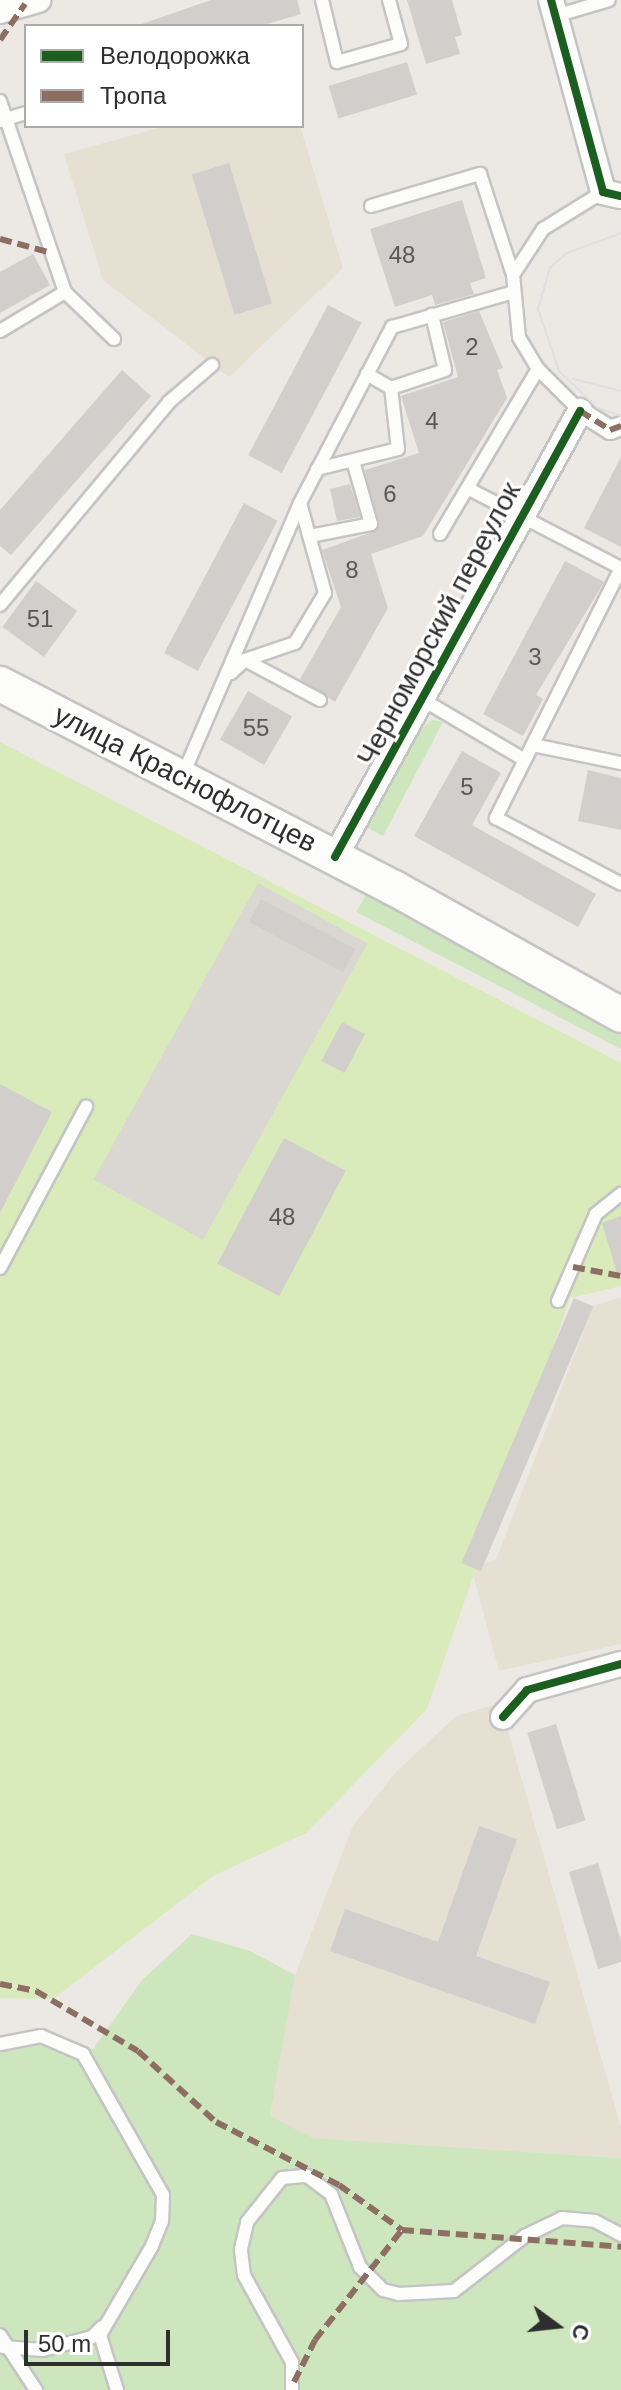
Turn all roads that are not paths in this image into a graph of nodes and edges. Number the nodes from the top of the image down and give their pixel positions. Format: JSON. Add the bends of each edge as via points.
{"nodes":[{"id":1,"x":38,"y":0,"type":"edge"},
{"id":2,"x":322,"y":0,"type":"edge"},
{"id":3,"x":389,"y":0,"type":"edge"},
{"id":4,"x":609,"y":0,"type":"edge"},
{"id":5,"x":553,"y":8,"type":"edge"},
{"id":6,"x":0,"y":11,"type":"edge"},
{"id":7,"x":0,"y":101,"type":"edge"},
{"id":8,"x":24,"y":114,"type":"edge"},
{"id":9,"x":3,"y":120,"type":"edge"},
{"id":10,"x":612,"y":194,"type":"edge"},
{"id":11,"x":371,"y":206,"type":"dead end"},
{"id":12,"x":513,"y":275,"type":"junction"},
{"id":13,"x":65,"y":292,"type":"junction"},
{"id":14,"x":514,"y":292,"type":"junction"},
{"id":15,"x":432,"y":315,"type":"junction"},
{"id":16,"x":0,"y":331,"type":"edge"},
{"id":17,"x":114,"y":339,"type":"dead end"},
{"id":18,"x":212,"y":365,"type":"dead end"},
{"id":19,"x":538,"y":369,"type":"junction"},
{"id":20,"x":367,"y":374,"type":"junction"},
{"id":21,"x":391,"y":388,"type":"junction"},
{"id":22,"x":580,"y":411,"type":"junction"},
{"id":23,"x":621,"y":426,"type":"edge"},
{"id":24,"x":353,"y":461,"type":"junction"},
{"id":25,"x":317,"y":469,"type":"junction"},
{"id":26,"x":469,"y":489,"type":"junction"},
{"id":27,"x":300,"y":503,"type":"junction"},
{"id":28,"x":520,"y":518,"type":"junction"},
{"id":29,"x":440,"y":534,"type":"dead end"},
{"id":30,"x":310,"y":536,"type":"junction"},
{"id":31,"x":621,"y":568,"type":"edge"},
{"id":32,"x":0,"y":605,"type":"edge"},
{"id":33,"x":245,"y":660,"type":"junction"},
{"id":34,"x":228,"y":676,"type":"junction"},
{"id":35,"x":0,"y":684,"type":"edge"},
{"id":36,"x":320,"y":700,"type":"dead end"},
{"id":37,"x":425,"y":701,"type":"junction"},
{"id":38,"x":533,"y":745,"type":"junction"},
{"id":39,"x":523,"y":759,"type":"junction"},
{"id":40,"x":621,"y":763,"type":"edge"},
{"id":41,"x":181,"y":779,"type":"junction"},
{"id":42,"x":335,"y":857,"type":"junction"},
{"id":43,"x":621,"y":884,"type":"edge"},
{"id":44,"x":621,"y":1015,"type":"edge"},
{"id":45,"x":86,"y":1107,"type":"dead end"},
{"id":46,"x":621,"y":1194,"type":"edge"},
{"id":47,"x":0,"y":1268,"type":"edge"},
{"id":48,"x":558,"y":1301,"type":"dead end"},
{"id":49,"x":621,"y":1664,"type":"edge"},
{"id":50,"x":503,"y":1717,"type":"dead end"},
{"id":51,"x":0,"y":2044,"type":"edge"},
{"id":52,"x":621,"y":2235,"type":"edge"},
{"id":53,"x":102,"y":2327,"type":"junction"},
{"id":54,"x":2,"y":2341,"type":"edge"},
{"id":55,"x":36,"y":2390,"type":"edge"},
{"id":56,"x":117,"y":2390,"type":"edge"},
{"id":57,"x":292,"y":2390,"type":"edge"}],
"edges":[{"from":1,"to":6,"type":"street"},
{"from":2,"to":3,"type":"lane","via":[[337,62],[401,44]]},
{"from":4,"to":5,"type":"lane"},
{"from":5,"to":10,"type":"street"},
{"from":7,"to":9,"type":"lane"},
{"from":8,"to":9,"type":"lane"},
{"from":9,"to":13,"type":"lane"},
{"from":10,"to":12,"type":"lane","via":[[543,229]]},
{"from":11,"to":12,"type":"lane","via":[[480,174]]},
{"from":12,"to":14,"type":"lane"},
{"from":13,"to":16,"type":"lane"},
{"from":13,"to":17,"type":"lane"},
{"from":14,"to":15,"type":"lane"},
{"from":14,"to":19,"type":"lane","via":[[519,337]]},
{"from":15,"to":20,"type":"lane","via":[[392,327]]},
{"from":15,"to":21,"type":"lane","via":[[445,370]]},
{"from":18,"to":32,"type":"lane","via":[[169,402]]},
{"from":19,"to":22,"type":"lane"},
{"from":19,"to":26,"type":"lane"},
{"from":20,"to":21,"type":"lane"},
{"from":20,"to":25,"type":"lane"},
{"from":21,"to":24,"type":"lane","via":[[398,449]]},
{"from":22,"to":23,"type":"street","via":[[610,430]]},
{"from":22,"to":28,"type":"street","name":"Черноморский переулок"},
{"from":24,"to":25,"type":"lane"},
{"from":24,"to":30,"type":"lane","via":[[371,524]]},
{"from":25,"to":27,"type":"lane"},
{"from":26,"to":28,"type":"lane"},
{"from":26,"to":29,"type":"lane"},
{"from":27,"to":30,"type":"lane"},
{"from":27,"to":34,"type":"lane"},
{"from":28,"to":31,"type":"lane"},
{"from":28,"to":37,"type":"street","name":"Черноморский переулок"},
{"from":30,"to":33,"type":"lane","via":[[325,593],[295,643]]},
{"from":31,"to":38,"type":"lane"},
{"from":33,"to":34,"type":"lane"},
{"from":33,"to":36,"type":"lane"},
{"from":34,"to":41,"type":"lane"},
{"from":35,"to":41,"type":"main road","name":"улица Краснофлотцев"},
{"from":37,"to":39,"type":"lane"},
{"from":37,"to":42,"type":"street","name":"Черноморский переулок"},
{"from":38,"to":39,"type":"lane"},
{"from":38,"to":40,"type":"lane"},
{"from":39,"to":43,"type":"lane","via":[[496,818]]},
{"from":41,"to":42,"type":"main road","name":"улица Краснофлотцев"},
{"from":42,"to":44,"type":"main road","name":"улица Краснофлотцев"},
{"from":45,"to":47,"type":"lane"},
{"from":46,"to":48,"type":"lane","via":[[596,1214]]},
{"from":49,"to":50,"type":"street","via":[[527,1690]]},
{"from":51,"to":53,"type":"lane","via":[[41,2036],[64,2041],[83,2054],[163,2195],[162,2221],[152,2246]]},
{"from":52,"to":57,"type":"lane","via":[[595,2221],[562,2218],[525,2236],[454,2291],[399,2294],[370,2281],[360,2267],[331,2194],[307,2176],[282,2178],[247,2222],[241,2249],[244,2275],[287,2349]]},
{"from":53,"to":54,"type":"lane","via":[[92,2337],[43,2350]]},
{"from":53,"to":56,"type":"lane","via":[[102,2356]]},
{"from":54,"to":55,"type":"lane"}]}
